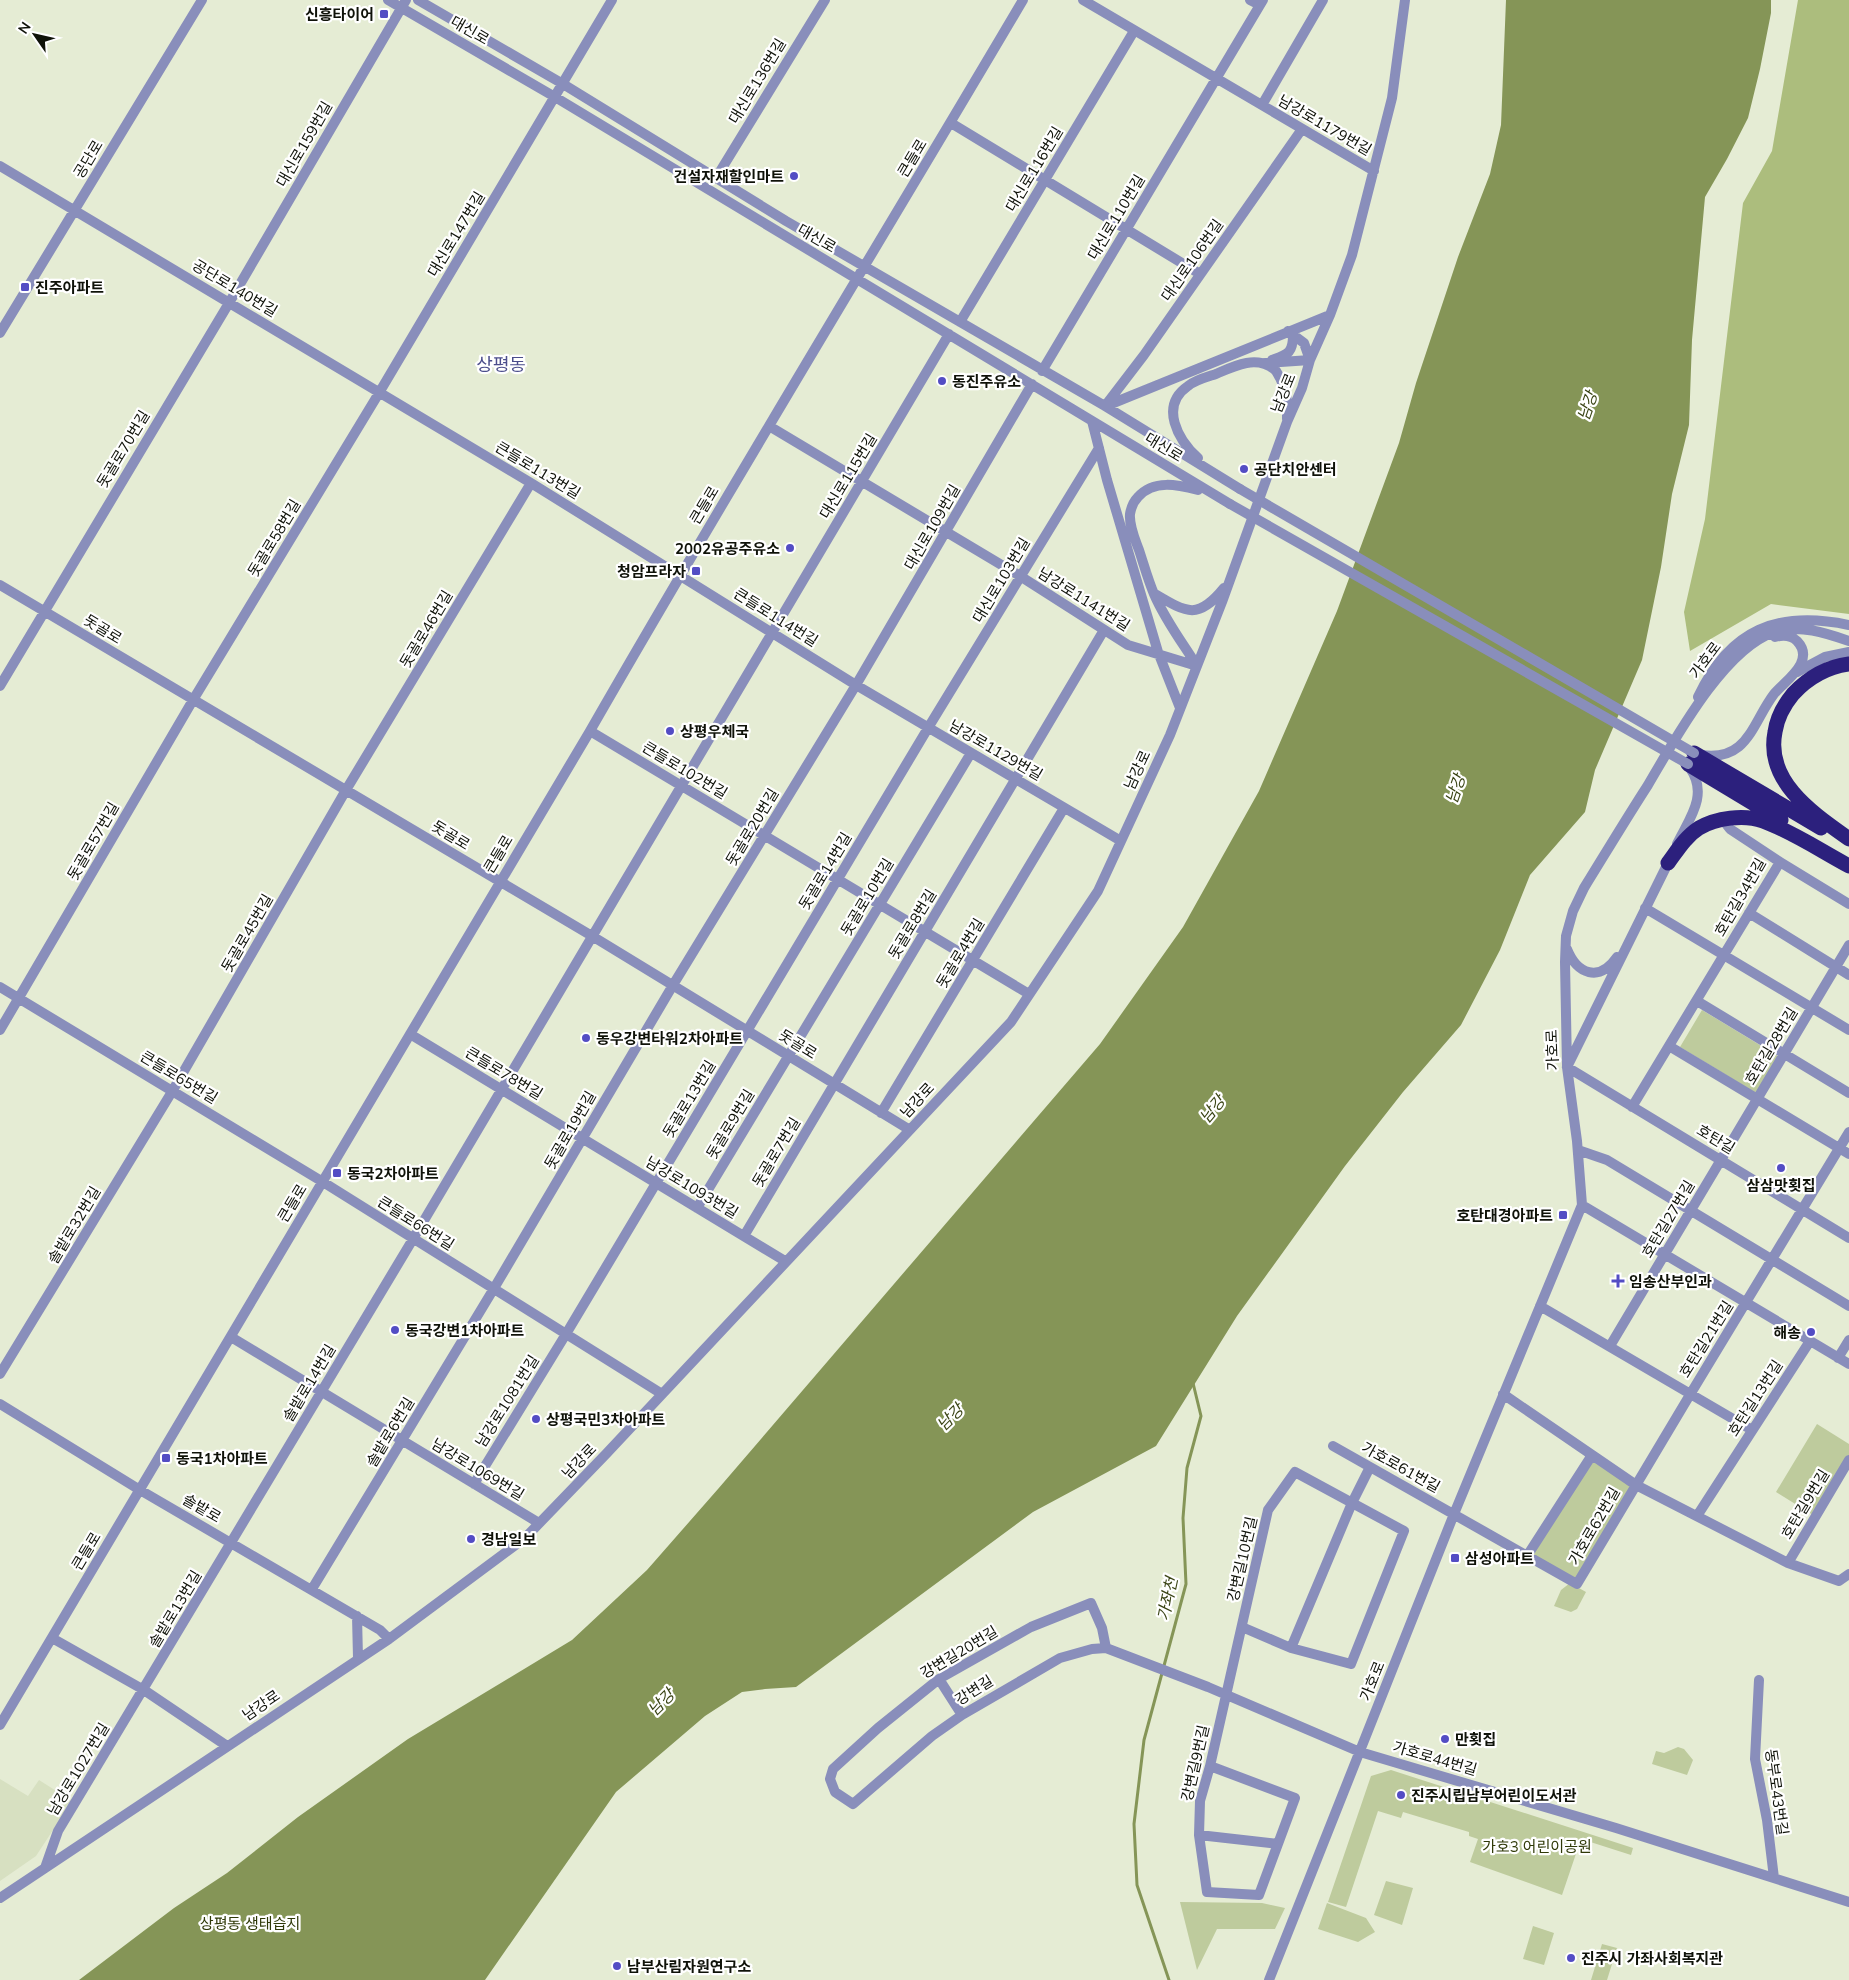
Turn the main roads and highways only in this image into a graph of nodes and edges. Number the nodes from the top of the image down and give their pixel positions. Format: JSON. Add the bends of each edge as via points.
{"nodes":[{"id":1,"x":1849,"y":664,"type":"edge"},
{"id":2,"x":1849,"y":839,"type":"edge"},
{"id":3,"x":1849,"y":843,"type":"edge"},
{"id":4,"x":1668,"y":863,"type":"road end"},
{"id":5,"x":1849,"y":865,"type":"edge"}],
"edges":[{"from":1,"to":2,"type":"highway","via":[[1823,671],[1804,682],[1787,701],[1776,723],[1772,743],[1775,761],[1797,798]]},
{"from":3,"to":5,"type":"highway","via":[[1691,759]]},
{"from":4,"to":5,"type":"highway","via":[[1686,839],[1699,829],[1740,818],[1762,821]]}]}
